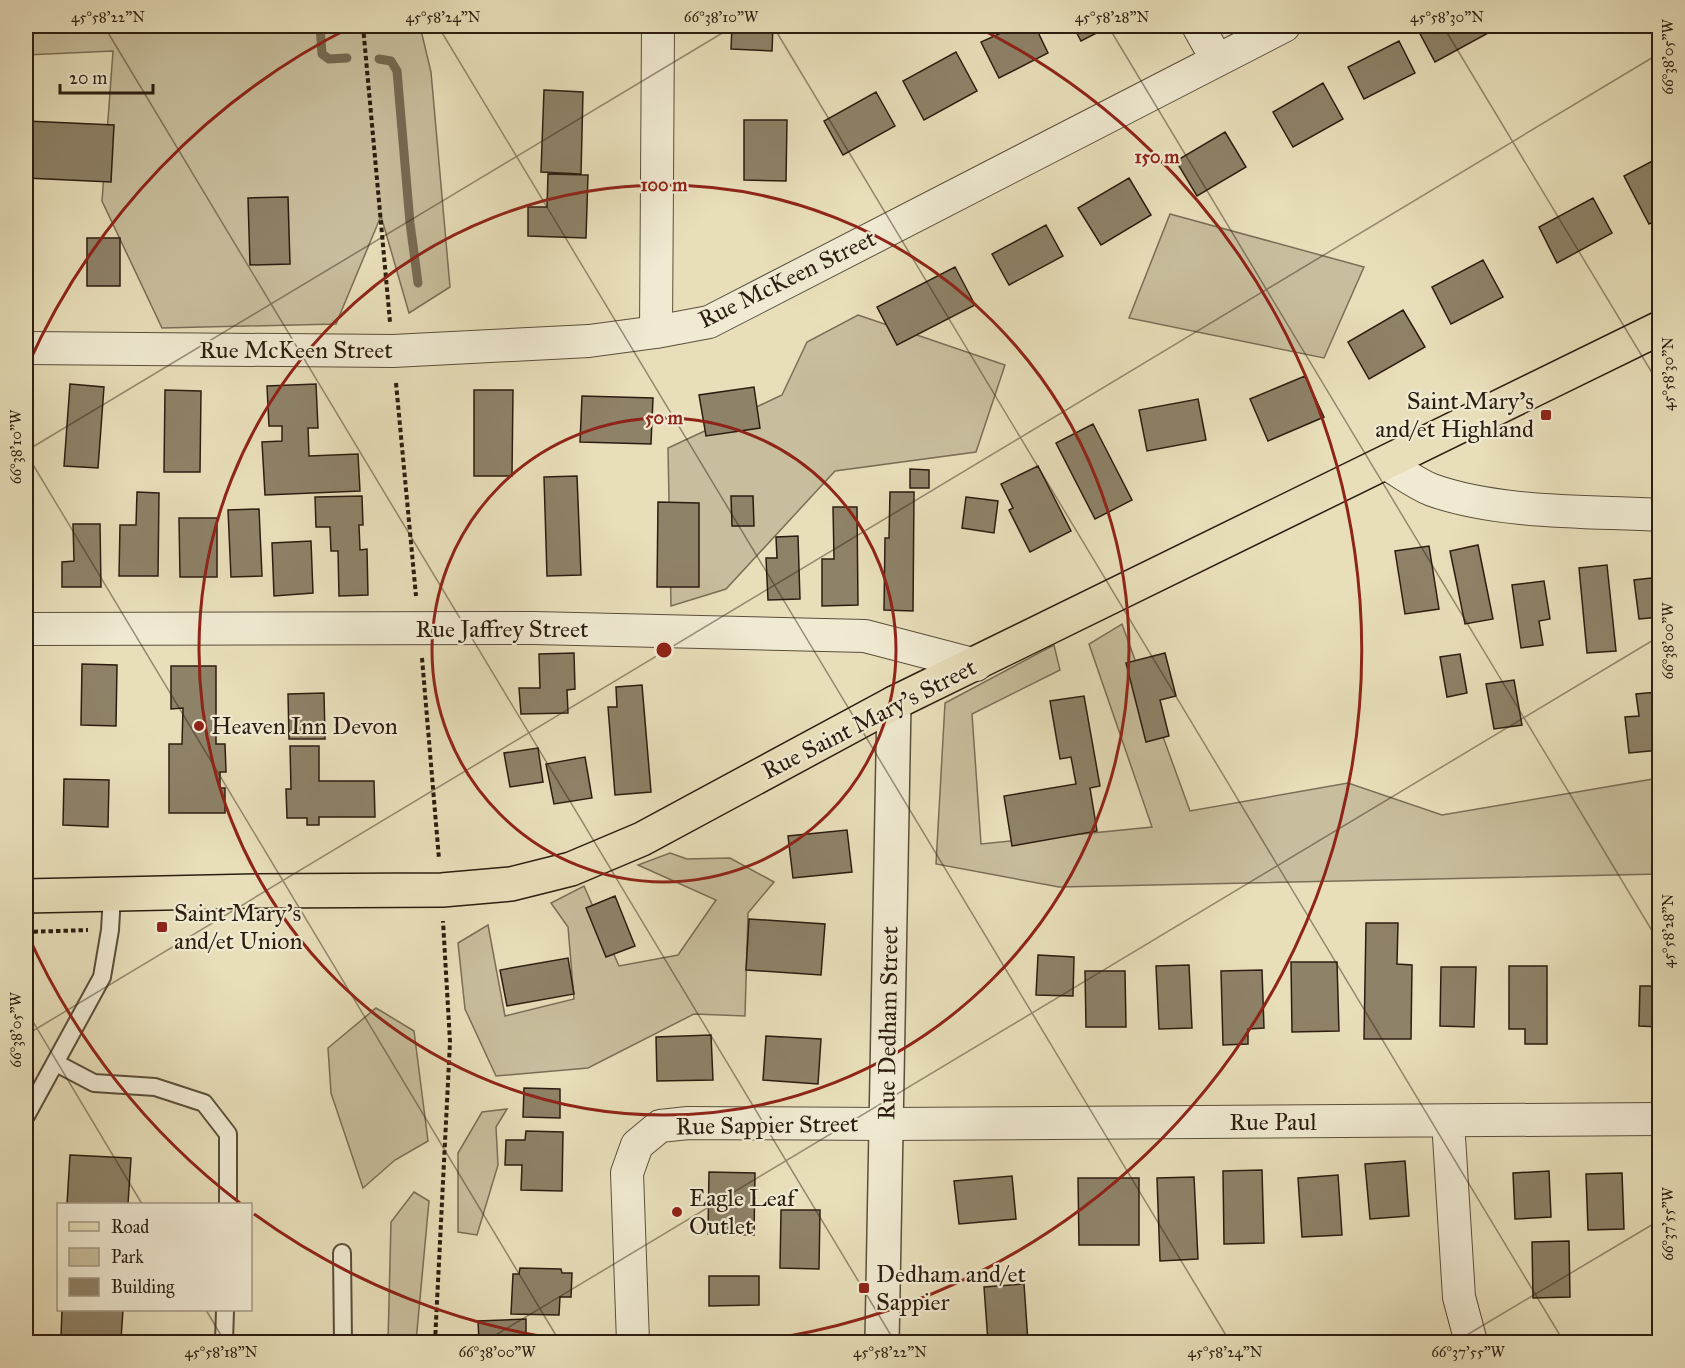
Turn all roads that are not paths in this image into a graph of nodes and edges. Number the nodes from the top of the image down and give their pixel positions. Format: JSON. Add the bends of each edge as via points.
{"nodes":[{"id":1,"x":658,"y":26,"type":"edge"},
{"id":2,"x":1198,"y":26,"type":"edge"},
{"id":3,"x":1284,"y":26,"type":"edge"},
{"id":4,"x":1217,"y":60,"type":"junction"},
{"id":5,"x":1659,"y":328,"type":"edge"},
{"id":6,"x":656,"y":332,"type":"junction"},
{"id":7,"x":26,"y":348,"type":"edge"},
{"id":8,"x":1385,"y":463,"type":"junction"},
{"id":9,"x":1659,"y":515,"type":"edge"},
{"id":10,"x":26,"y":629,"type":"edge"},
{"id":11,"x":976,"y":664,"type":"junction"},
{"id":12,"x":894,"y":704,"type":"junction"},
{"id":13,"x":112,"y":895,"type":"junction"},
{"id":14,"x":31,"y":897,"type":"edge"},
{"id":15,"x":56,"y":1063,"type":"junction"},
{"id":16,"x":26,"y":1116,"type":"edge"},
{"id":17,"x":1659,"y":1119,"type":"edge"},
{"id":18,"x":1448,"y":1121,"type":"junction"},
{"id":19,"x":886,"y":1124,"type":"junction"},
{"id":20,"x":228,"y":1203,"type":"edge"},
{"id":21,"x":342,"y":1253,"type":"dead end"},
{"id":22,"x":225,"y":1311,"type":"edge"},
{"id":23,"x":224,"y":1342,"type":"edge"},
{"id":24,"x":343,"y":1342,"type":"edge"},
{"id":25,"x":633,"y":1342,"type":"edge"},
{"id":26,"x":882,"y":1342,"type":"edge"},
{"id":27,"x":1471,"y":1342,"type":"edge"}],
"edges":[{"from":1,"to":6,"type":"street"},
{"from":2,"to":4,"type":"street"},
{"from":3,"to":4,"type":"street","name":"Rue McKeen Street"},
{"from":4,"to":6,"type":"street","name":"Rue McKeen Street","via":[[709,322]]},
{"from":5,"to":8,"type":"main road","name":"Rue Saint Mary's Street"},
{"from":6,"to":7,"type":"street","name":"Rue McKeen Street","via":[[589,341],[393,351]]},
{"from":8,"to":9,"type":"street","via":[[1431,489],[1477,501],[1514,507]]},
{"from":8,"to":11,"type":"main road","name":"Rue Saint Mary's Street"},
{"from":10,"to":11,"type":"street","name":"Rue Jaffrey Street","via":[[534,628],[865,636]]},
{"from":11,"to":12,"type":"main road","name":"Rue Saint Mary's Street"},
{"from":12,"to":13,"type":"main road","name":"Rue Saint Mary's Street","via":[[642,838],[571,869],[511,884],[442,890]]},
{"from":12,"to":19,"type":"street","name":"Rue Dedham Street"},
{"from":13,"to":14,"type":"main road","name":"Rue Saint Mary's Street"},
{"from":13,"to":15,"type":"lane","via":[[102,976]]},
{"from":15,"to":16,"type":"lane"},
{"from":15,"to":20,"type":"lane","via":[[94,1083],[155,1087],[204,1103],[228,1134]]},
{"from":17,"to":18,"type":"street","name":"Rue Paul"},
{"from":18,"to":19,"type":"street","name":"Rue Paul"},
{"from":18,"to":27,"type":"street","via":[[1459,1297]]},
{"from":19,"to":25,"type":"street","name":"Rue Sappier Street","via":[[688,1123],[660,1126],[637,1145],[627,1173]]},
{"from":19,"to":26,"type":"street","name":"Rue Dedham Street"},
{"from":21,"to":24,"type":"lane"},
{"from":22,"to":23,"type":"lane"}]}
